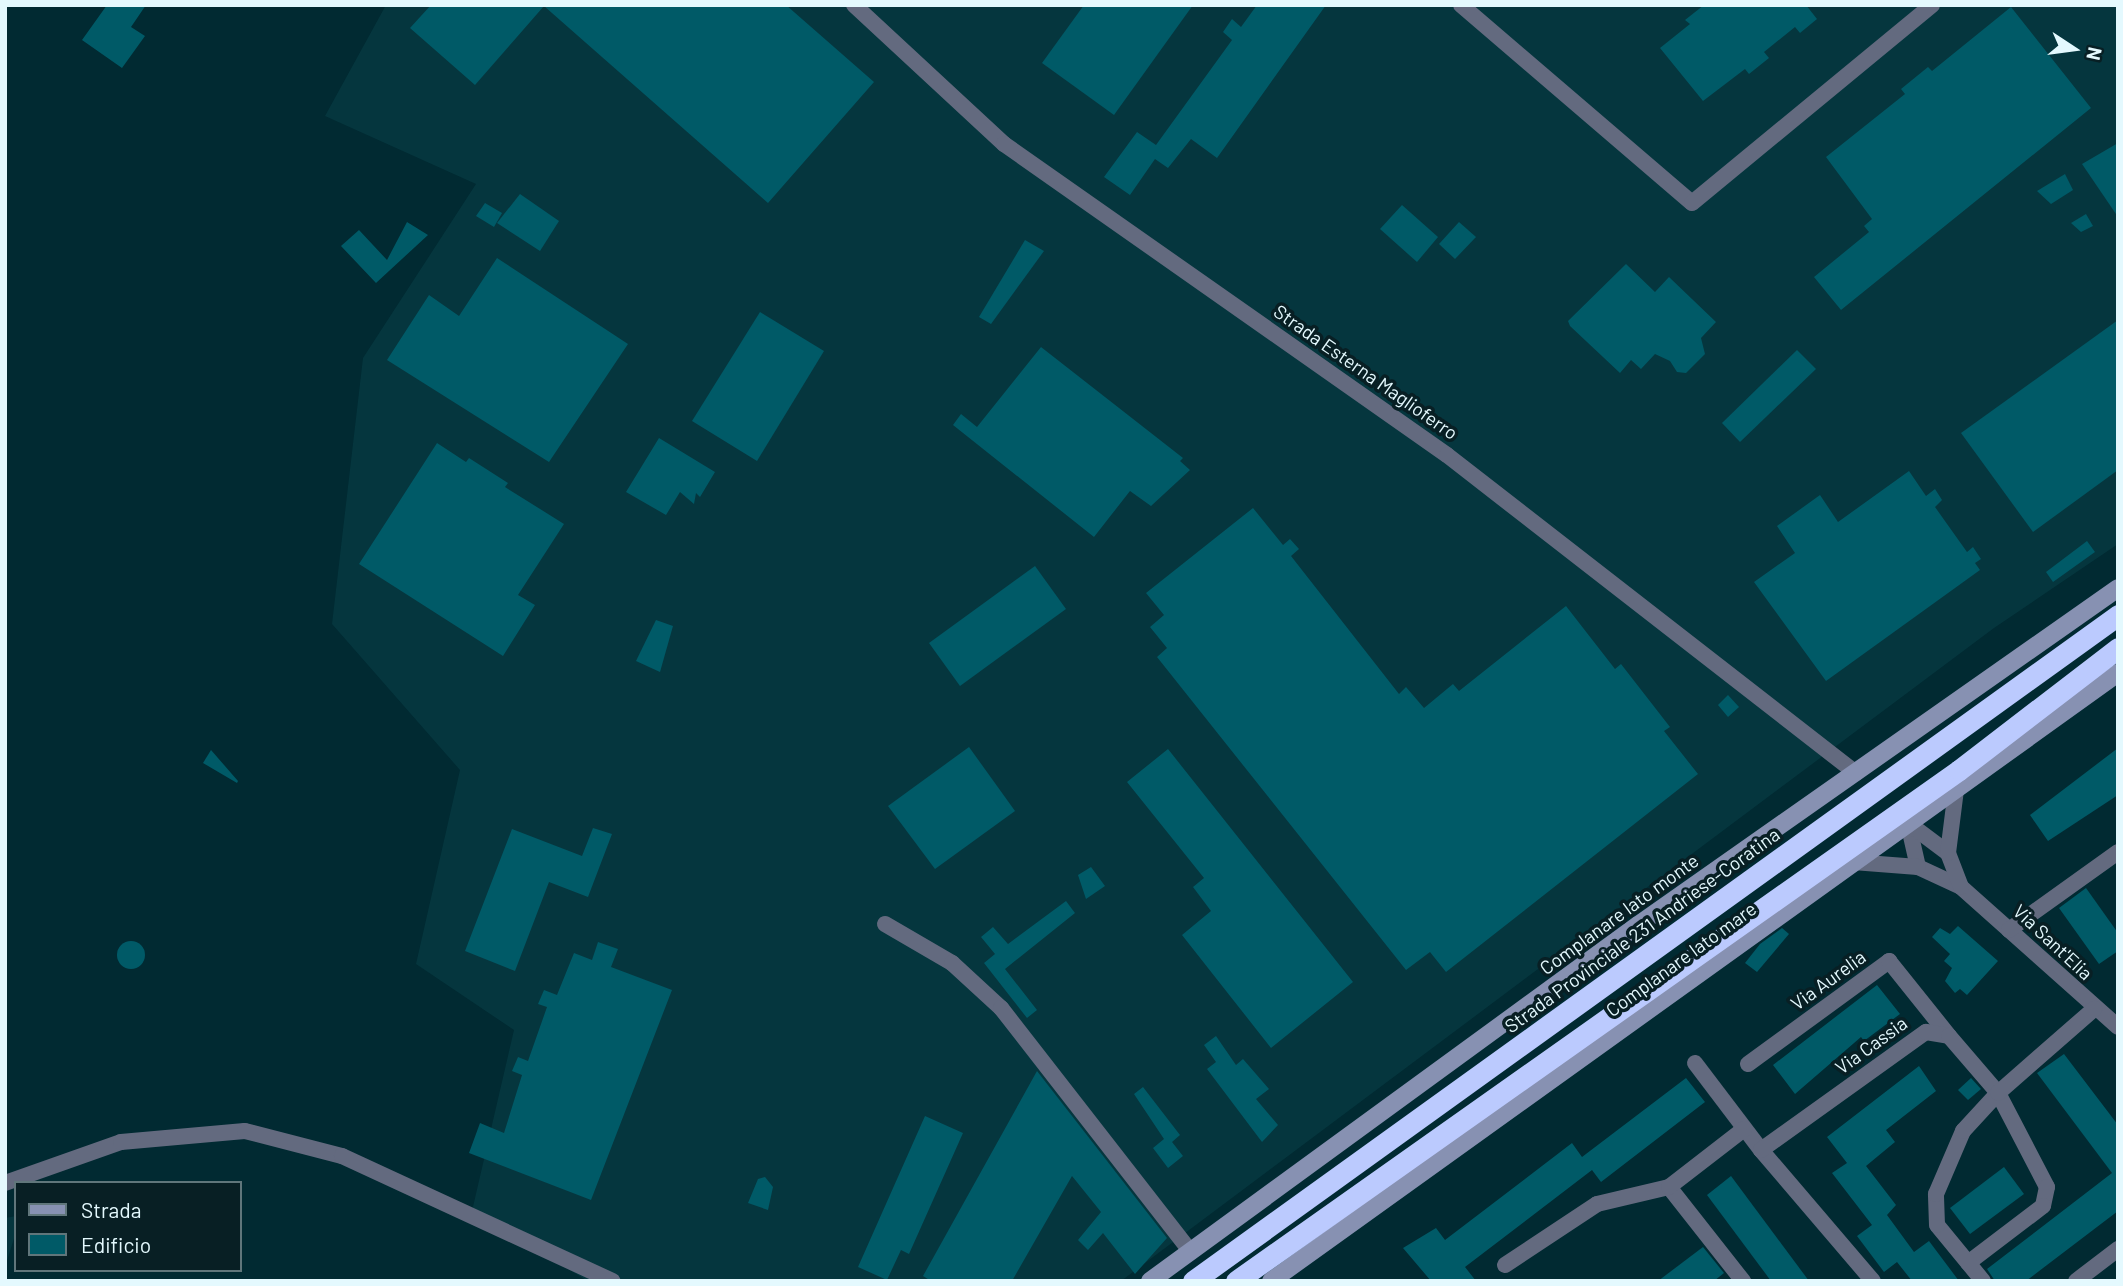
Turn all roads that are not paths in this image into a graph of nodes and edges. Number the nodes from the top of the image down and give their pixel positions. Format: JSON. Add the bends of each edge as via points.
{"nodes":[{"id":1,"x":854,"y":5,"type":"edge"},
{"id":2,"x":1461,"y":5,"type":"edge"},
{"id":3,"x":1932,"y":5,"type":"edge"},
{"id":4,"x":2118,"y":588,"type":"edge"},
{"id":5,"x":2118,"y":615,"type":"edge"},
{"id":6,"x":2118,"y":648,"type":"edge"},
{"id":7,"x":2118,"y":673,"type":"edge"},
{"id":8,"x":1856,"y":773,"type":"junction"},
{"id":9,"x":1956,"y":790,"type":"junction"},
{"id":10,"x":1908,"y":824,"type":"junction"},
{"id":11,"x":2118,"y":852,"type":"edge"},
{"id":12,"x":1948,"y":853,"type":"junction"},
{"id":13,"x":1853,"y":862,"type":"junction"},
{"id":14,"x":1918,"y":867,"type":"junction"},
{"id":15,"x":1961,"y":887,"type":"junction"},
{"id":16,"x":886,"y":924,"type":"dead end"},
{"id":17,"x":2009,"y":930,"type":"junction"},
{"id":18,"x":2094,"y":1009,"type":"junction"},
{"id":19,"x":2118,"y":1027,"type":"edge"},
{"id":20,"x":1949,"y":1037,"type":"junction"},
{"id":21,"x":1695,"y":1063,"type":"dead end"},
{"id":22,"x":1748,"y":1065,"type":"dead end"},
{"id":23,"x":1998,"y":1093,"type":"junction"},
{"id":24,"x":1744,"y":1129,"type":"junction"},
{"id":25,"x":1761,"y":1150,"type":"junction"},
{"id":26,"x":5,"y":1183,"type":"edge"},
{"id":27,"x":1669,"y":1187,"type":"junction"},
{"id":28,"x":2118,"y":1249,"type":"edge"},
{"id":29,"x":1191,"y":1252,"type":"junction"},
{"id":30,"x":1968,"y":1263,"type":"junction"},
{"id":31,"x":1505,"y":1265,"type":"dead end"},
{"id":32,"x":614,"y":1281,"type":"edge"},
{"id":33,"x":1150,"y":1281,"type":"edge"},
{"id":34,"x":1193,"y":1281,"type":"edge"},
{"id":35,"x":1236,"y":1281,"type":"edge"},
{"id":36,"x":1271,"y":1281,"type":"edge"},
{"id":37,"x":1742,"y":1281,"type":"edge"},
{"id":38,"x":1873,"y":1281,"type":"edge"},
{"id":39,"x":1983,"y":1281,"type":"edge"},
{"id":40,"x":2076,"y":1281,"type":"edge"}],
"edges":[{"from":1,"to":8,"type":"street","name":"Strada Esterna Maglioferro","via":[[1004,144],[1447,455]]},
{"from":2,"to":3,"type":"street","via":[[1692,203]]},
{"from":4,"to":8,"type":"street","name":"Complanare lato monte"},
{"from":5,"to":34,"type":"highway","name":"Strada Provinciale 231 Andriese-Coratina"},
{"from":6,"to":35,"type":"highway","via":[[1959,770]]},
{"from":7,"to":9,"type":"street","name":"Complanare lato mare"},
{"from":8,"to":29,"type":"street","name":"Complanare lato monte","via":[[1638,925]]},
{"from":9,"to":10,"type":"street","name":"Complanare lato mare"},
{"from":9,"to":12,"type":"street","name":"Via Sant'Elia"},
{"from":10,"to":12,"type":"street"},
{"from":10,"to":13,"type":"street","name":"Complanare lato mare"},
{"from":10,"to":14,"type":"street"},
{"from":11,"to":17,"type":"street"},
{"from":12,"to":15,"type":"street","name":"Via Sant'Elia"},
{"from":13,"to":14,"type":"street","name":"Via Sant'Elia"},
{"from":13,"to":36,"type":"street","name":"Complanare lato mare"},
{"from":14,"to":15,"type":"street","name":"Via Sant'Elia"},
{"from":15,"to":17,"type":"street","name":"Via Sant'Elia"},
{"from":16,"to":29,"type":"street","via":[[952,963],[1002,1008]]},
{"from":17,"to":18,"type":"street","name":"Via Sant'Elia"},
{"from":18,"to":19,"type":"street","name":"Via Sant'Elia"},
{"from":18,"to":23,"type":"street"},
{"from":20,"to":22,"type":"street","name":"Via Aurelia","via":[[1889,961]]},
{"from":20,"to":23,"type":"street"},
{"from":20,"to":25,"type":"street","name":"Via Cassia","via":[[1926,1032]]},
{"from":21,"to":24,"type":"street"},
{"from":23,"to":30,"type":"street","via":[[1963,1131],[1936,1194],[1937,1225]]},
{"from":23,"to":30,"type":"street","via":[[2040,1171],[2046,1195],[2043,1206]]},
{"from":24,"to":25,"type":"street"},
{"from":24,"to":27,"type":"street"},
{"from":25,"to":38,"type":"street"},
{"from":26,"to":32,"type":"street","via":[[121,1142],[245,1131],[342,1156]]},
{"from":27,"to":31,"type":"street","via":[[1597,1205]]},
{"from":27,"to":37,"type":"street"},
{"from":28,"to":40,"type":"street"},
{"from":29,"to":33,"type":"street","name":"Complanare lato monte"},
{"from":30,"to":39,"type":"street"}]}
